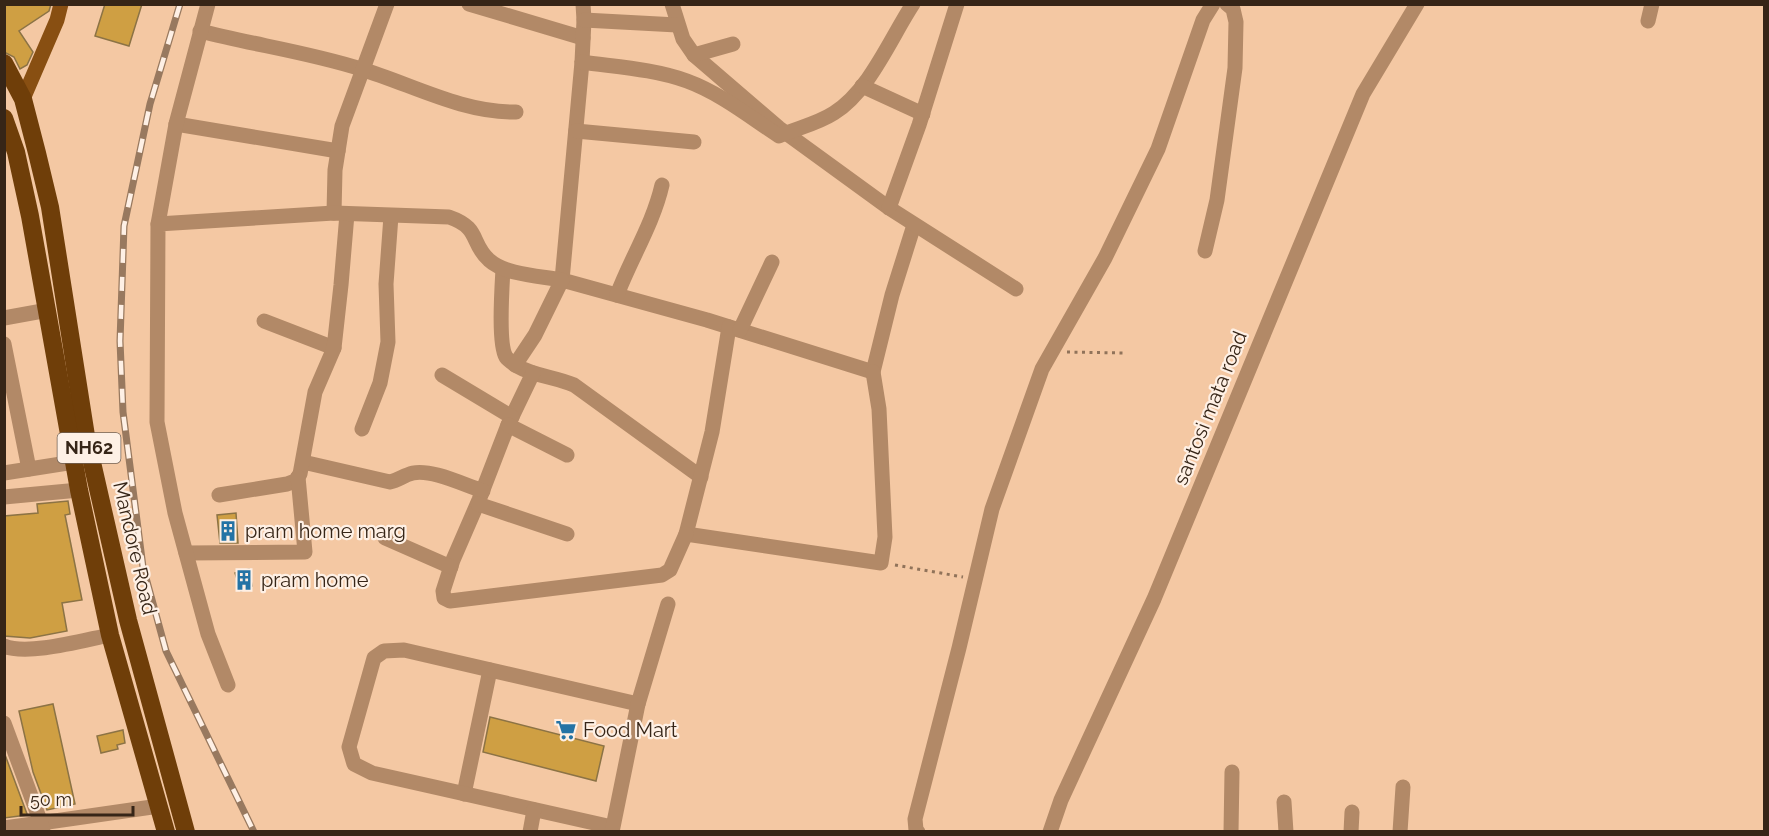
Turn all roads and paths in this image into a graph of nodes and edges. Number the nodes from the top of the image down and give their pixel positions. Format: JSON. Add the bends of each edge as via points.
{"nodes":[{"id":1,"x":61,"y":4,"type":"edge"},
{"id":2,"x":208,"y":4,"type":"edge"},
{"id":3,"x":387,"y":4,"type":"edge"},
{"id":4,"x":470,"y":4,"type":"edge"},
{"id":5,"x":672,"y":4,"type":"edge"},
{"id":6,"x":913,"y":4,"type":"edge"},
{"id":7,"x":957,"y":4,"type":"edge"},
{"id":8,"x":1213,"y":4,"type":"edge"},
{"id":9,"x":1227,"y":4,"type":"edge"},
{"id":10,"x":1417,"y":4,"type":"edge"},
{"id":11,"x":1652,"y":4,"type":"edge"},
{"id":12,"x":584,"y":12,"type":"edge"},
{"id":13,"x":1648,"y":21,"type":"dead end"},
{"id":14,"x":677,"y":25,"type":"junction"},
{"id":15,"x":200,"y":31,"type":"junction"},
{"id":16,"x":583,"y":38,"type":"junction"},
{"id":17,"x":733,"y":44,"type":"dead end"},
{"id":18,"x":694,"y":55,"type":"junction"},
{"id":19,"x":582,"y":62,"type":"junction"},
{"id":20,"x":4,"y":63,"type":"edge"},
{"id":21,"x":363,"y":69,"type":"junction"},
{"id":22,"x":862,"y":86,"type":"junction"},
{"id":23,"x":22,"y":99,"type":"junction"},
{"id":24,"x":516,"y":112,"type":"dead end"},
{"id":25,"x":923,"y":114,"type":"junction"},
{"id":26,"x":4,"y":118,"type":"edge"},
{"id":27,"x":176,"y":124,"type":"junction"},
{"id":28,"x":576,"y":131,"type":"junction"},
{"id":29,"x":786,"y":133,"type":"junction"},
{"id":30,"x":694,"y":142,"type":"dead end"},
{"id":31,"x":338,"y":151,"type":"junction"},
{"id":32,"x":662,"y":185,"type":"dead end"},
{"id":33,"x":889,"y":208,"type":"junction"},
{"id":34,"x":340,"y":214,"type":"junction"},
{"id":35,"x":391,"y":216,"type":"junction"},
{"id":36,"x":158,"y":224,"type":"junction"},
{"id":37,"x":915,"y":225,"type":"junction"},
{"id":38,"x":1205,"y":251,"type":"dead end"},
{"id":39,"x":772,"y":262,"type":"dead end"},
{"id":40,"x":502,"y":269,"type":"junction"},
{"id":41,"x":562,"y":280,"type":"junction"},
{"id":42,"x":1016,"y":289,"type":"dead end"},
{"id":43,"x":617,"y":295,"type":"junction"},
{"id":44,"x":48,"y":310,"type":"junction"},
{"id":45,"x":4,"y":318,"type":"edge"},
{"id":46,"x":264,"y":321,"type":"dead end"},
{"id":47,"x":734,"y":329,"type":"junction"},
{"id":48,"x":4,"y":344,"type":"edge"},
{"id":49,"x":334,"y":348,"type":"junction"},
{"id":50,"x":1052,"y":352,"type":"junction"},
{"id":51,"x":1126,"y":353,"type":"dead end"},
{"id":52,"x":515,"y":365,"type":"junction"},
{"id":53,"x":873,"y":372,"type":"junction"},
{"id":54,"x":533,"y":373,"type":"junction"},
{"id":55,"x":442,"y":375,"type":"dead end"},
{"id":56,"x":510,"y":421,"type":"junction"},
{"id":57,"x":362,"y":429,"type":"dead end"},
{"id":58,"x":567,"y":455,"type":"dead end"},
{"id":59,"x":74,"y":462,"type":"junction"},
{"id":60,"x":303,"y":462,"type":"junction"},
{"id":61,"x":29,"y":469,"type":"junction"},
{"id":62,"x":4,"y":473,"type":"edge"},
{"id":63,"x":298,"y":477,"type":"junction"},
{"id":64,"x":701,"y":477,"type":"junction"},
{"id":65,"x":79,"y":490,"type":"junction"},
{"id":66,"x":219,"y":495,"type":"dead end"},
{"id":67,"x":4,"y":497,"type":"edge"},
{"id":68,"x":480,"y":498,"type":"junction"},
{"id":69,"x":567,"y":534,"type":"dead end"},
{"id":70,"x":686,"y":534,"type":"junction"},
{"id":71,"x":385,"y":538,"type":"dead end"},
{"id":72,"x":186,"y":554,"type":"junction"},
{"id":73,"x":881,"y":563,"type":"junction"},
{"id":74,"x":451,"y":567,"type":"junction"},
{"id":75,"x":967,"y":578,"type":"dead end"},
{"id":76,"x":668,"y":604,"type":"dead end"},
{"id":77,"x":110,"y":635,"type":"junction"},
{"id":78,"x":4,"y":646,"type":"edge"},
{"id":79,"x":490,"y":670,"type":"junction"},
{"id":80,"x":228,"y":685,"type":"dead end"},
{"id":81,"x":638,"y":704,"type":"junction"},
{"id":82,"x":4,"y":723,"type":"edge"},
{"id":83,"x":8,"y":744,"type":"edge"},
{"id":84,"x":1232,"y":772,"type":"dead end"},
{"id":85,"x":1403,"y":787,"type":"dead end"},
{"id":86,"x":464,"y":794,"type":"junction"},
{"id":87,"x":1284,"y":802,"type":"dead end"},
{"id":88,"x":159,"y":806,"type":"junction"},
{"id":89,"x":534,"y":810,"type":"junction"},
{"id":90,"x":1352,"y":812,"type":"dead end"},
{"id":91,"x":42,"y":827,"type":"edge"},
{"id":92,"x":4,"y":828,"type":"edge"},
{"id":93,"x":612,"y":829,"type":"edge"},
{"id":94,"x":166,"y":831,"type":"edge"},
{"id":95,"x":186,"y":831,"type":"edge"},
{"id":96,"x":530,"y":831,"type":"edge"},
{"id":97,"x":918,"y":831,"type":"edge"},
{"id":98,"x":1050,"y":831,"type":"edge"},
{"id":99,"x":1231,"y":831,"type":"edge"},
{"id":100,"x":1286,"y":831,"type":"edge"},
{"id":101,"x":1351,"y":831,"type":"edge"},
{"id":102,"x":1400,"y":831,"type":"edge"}],
"edges":[{"from":1,"to":23,"type":"main road"},
{"from":2,"to":15,"type":"street"},
{"from":3,"to":21,"type":"street"},
{"from":4,"to":16,"type":"street"},
{"from":5,"to":14,"type":"street"},
{"from":6,"to":22,"type":"street"},
{"from":7,"to":25,"type":"street"},
{"from":8,"to":50,"type":"street","via":[[1203,20],[1158,149],[1105,258]]},
{"from":9,"to":38,"type":"street","via":[[1233,9],[1236,22],[1235,68],[1217,200]]},
{"from":10,"to":98,"type":"street","name":"santosi mata road","via":[[1363,94],[1154,599]]},
{"from":11,"to":13,"type":"street"},
{"from":12,"to":14,"type":"street"},
{"from":12,"to":16,"type":"street"},
{"from":14,"to":18,"type":"street"},
{"from":15,"to":21,"type":"street"},
{"from":15,"to":27,"type":"street"},
{"from":16,"to":19,"type":"street"},
{"from":17,"to":18,"type":"street"},
{"from":18,"to":29,"type":"street"},
{"from":19,"to":28,"type":"street"},
{"from":19,"to":29,"type":"street","via":[[655,72],[688,82],[727,101],[779,136]]},
{"from":20,"to":23,"type":"highway","name":"Mandore Road","number":"NH62"},
{"from":21,"to":24,"type":"street","via":[[434,95],[497,112]]},
{"from":21,"to":31,"type":"street","via":[[342,126]]},
{"from":22,"to":25,"type":"street"},
{"from":22,"to":29,"type":"street","via":[[836,112]]},
{"from":23,"to":95,"type":"highway","name":"Mandore Road","number":"NH62","via":[[50,207],[86,436],[128,620]]},
{"from":25,"to":33,"type":"street"},
{"from":26,"to":44,"type":"highway","number":"NH62","via":[[19,162]]},
{"from":27,"to":31,"type":"street"},
{"from":27,"to":36,"type":"street"},
{"from":28,"to":30,"type":"street"},
{"from":28,"to":41,"type":"street"},
{"from":29,"to":33,"type":"street"},
{"from":31,"to":34,"type":"street","via":[[335,170]]},
{"from":32,"to":43,"type":"street","via":[[651,221]]},
{"from":33,"to":37,"type":"street"},
{"from":34,"to":35,"type":"street"},
{"from":34,"to":36,"type":"street"},
{"from":34,"to":49,"type":"street","via":[[341,285]]},
{"from":35,"to":40,"type":"street","via":[[449,217],[462,221],[472,231],[483,254]]},
{"from":35,"to":57,"type":"street","via":[[386,284],[388,342],[380,383]]},
{"from":36,"to":72,"type":"street","via":[[157,422]]},
{"from":37,"to":42,"type":"street"},
{"from":37,"to":53,"type":"street"},
{"from":39,"to":47,"type":"street"},
{"from":40,"to":41,"type":"street"},
{"from":40,"to":52,"type":"street","via":[[502,337],[506,357]]},
{"from":41,"to":43,"type":"street"},
{"from":41,"to":52,"type":"street"},
{"from":43,"to":47,"type":"street"},
{"from":44,"to":45,"type":"street"},
{"from":44,"to":59,"type":"highway","number":"NH62"},
{"from":46,"to":49,"type":"street"},
{"from":47,"to":53,"type":"street"},
{"from":47,"to":64,"type":"street"},
{"from":48,"to":61,"type":"street"},
{"from":49,"to":60,"type":"street","via":[[315,392]]},
{"from":50,"to":51,"type":"path"},
{"from":50,"to":97,"type":"street","via":[[1042,369],[992,509],[915,819]]},
{"from":52,"to":54,"type":"street"},
{"from":53,"to":73,"type":"street","via":[[879,409],[885,537]]},
{"from":54,"to":56,"type":"street"},
{"from":54,"to":64,"type":"street","via":[[574,385]]},
{"from":55,"to":56,"type":"street"},
{"from":56,"to":58,"type":"street"},
{"from":56,"to":68,"type":"street"},
{"from":59,"to":61,"type":"street"},
{"from":59,"to":65,"type":"highway","number":"NH62"},
{"from":60,"to":63,"type":"street"},
{"from":60,"to":68,"type":"street","via":[[390,482],[411,473],[430,473]]},
{"from":61,"to":62,"type":"street"},
{"from":63,"to":66,"type":"street","via":[[287,484]]},
{"from":63,"to":72,"type":"street","via":[[304,552]]},
{"from":64,"to":70,"type":"street"},
{"from":65,"to":67,"type":"street"},
{"from":65,"to":77,"type":"highway","number":"NH62"},
{"from":68,"to":69,"type":"street"},
{"from":68,"to":74,"type":"street"},
{"from":70,"to":73,"type":"street"},
{"from":70,"to":74,"type":"street","via":[[670,570],[662,575],[450,601],[444,598],[443,591]]},
{"from":71,"to":74,"type":"street"},
{"from":72,"to":80,"type":"street","via":[[208,634]]},
{"from":73,"to":75,"type":"path"},
{"from":76,"to":81,"type":"street"},
{"from":77,"to":78,"type":"street","via":[[46,647],[14,650]]},
{"from":77,"to":88,"type":"highway","number":"NH62"},
{"from":79,"to":81,"type":"street"},
{"from":79,"to":86,"type":"street"},
{"from":79,"to":86,"type":"street","via":[[404,650],[384,651],[374,658],[349,747],[354,764],[372,773]]},
{"from":81,"to":93,"type":"street"},
{"from":82,"to":83,"type":"street"},
{"from":83,"to":91,"type":"street"},
{"from":84,"to":99,"type":"street"},
{"from":85,"to":102,"type":"street"},
{"from":86,"to":89,"type":"street"},
{"from":87,"to":100,"type":"street"},
{"from":88,"to":91,"type":"street"},
{"from":88,"to":94,"type":"highway","number":"NH62"},
{"from":89,"to":93,"type":"street"},
{"from":89,"to":96,"type":"street"},
{"from":90,"to":101,"type":"street"},
{"from":91,"to":92,"type":"street"}]}
